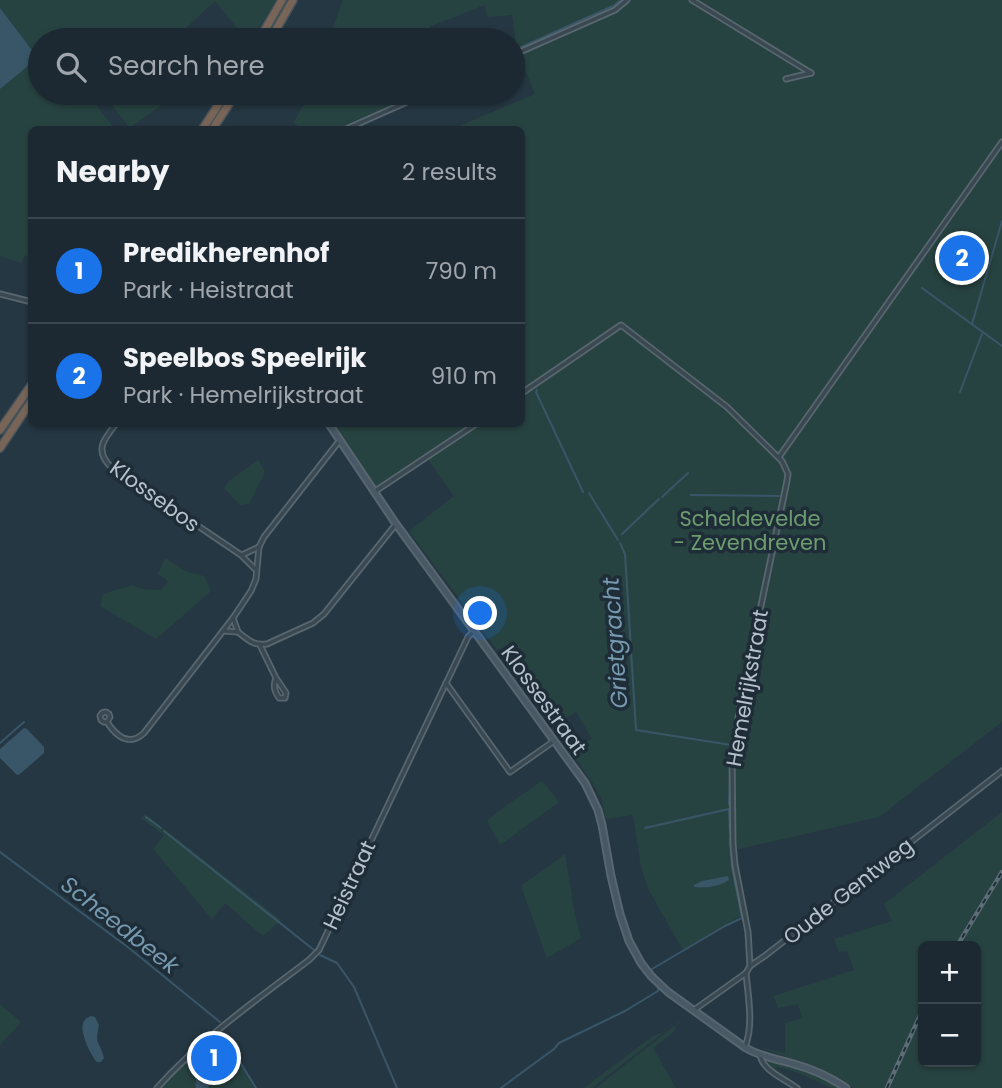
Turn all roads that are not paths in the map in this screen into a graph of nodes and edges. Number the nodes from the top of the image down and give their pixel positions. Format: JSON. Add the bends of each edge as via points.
{"nodes":[{"id":1,"x":282,"y":0,"type":"edge"},
{"id":2,"x":293,"y":0,"type":"edge"},
{"id":3,"x":627,"y":0,"type":"edge"},
{"id":4,"x":691,"y":0,"type":"edge"},
{"id":5,"x":265,"y":28,"type":"edge"},
{"id":6,"x":277,"y":28,"type":"edge"},
{"id":7,"x":525,"y":50,"type":"edge"},
{"id":8,"x":786,"y":79,"type":"dead end"},
{"id":9,"x":218,"y":105,"type":"edge"},
{"id":10,"x":228,"y":105,"type":"edge"},
{"id":11,"x":400,"y":105,"type":"edge"},
{"id":12,"x":205,"y":126,"type":"edge"},
{"id":13,"x":215,"y":126,"type":"edge"},
{"id":14,"x":353,"y":126,"type":"edge"},
{"id":15,"x":1002,"y":142,"type":"edge"},
{"id":16,"x":0,"y":294,"type":"edge"},
{"id":17,"x":28,"y":301,"type":"edge"},
{"id":18,"x":28,"y":390,"type":"edge"},
{"id":19,"x":525,"y":391,"type":"edge"},
{"id":20,"x":28,"y":406,"type":"edge"},
{"id":21,"x":114,"y":427,"type":"edge"},
{"id":22,"x":331,"y":427,"type":"edge"},
{"id":23,"x":472,"y":427,"type":"edge"},
{"id":24,"x":0,"y":430,"type":"edge"},
{"id":25,"x":340,"y":440,"type":"junction"},
{"id":26,"x":0,"y":448,"type":"edge"},
{"id":27,"x":779,"y":457,"type":"junction"},
{"id":28,"x":374,"y":492,"type":"junction"},
{"id":29,"x":396,"y":524,"type":"junction"},
{"id":30,"x":259,"y":547,"type":"junction"},
{"id":31,"x":241,"y":555,"type":"junction"},
{"id":32,"x":256,"y":570,"type":"junction"},
{"id":33,"x":233,"y":618,"type":"junction"},
{"id":34,"x":223,"y":631,"type":"junction"},
{"id":35,"x":474,"y":631,"type":"junction"},
{"id":36,"x":238,"y":632,"type":"junction"},
{"id":37,"x":260,"y":645,"type":"junction"},
{"id":38,"x":275,"y":678,"type":"junction"},
{"id":39,"x":446,"y":683,"type":"junction"},
{"id":40,"x":107,"y":722,"type":"dead end"},
{"id":41,"x":554,"y":741,"type":"junction"},
{"id":42,"x":1002,"y":771,"type":"edge"},
{"id":43,"x":750,"y":966,"type":"junction"},
{"id":44,"x":746,"y":972,"type":"junction"},
{"id":45,"x":694,"y":1010,"type":"junction"},
{"id":46,"x":744,"y":1047,"type":"junction"},
{"id":47,"x":760,"y":1055,"type":"junction"},
{"id":48,"x":157,"y":1088,"type":"edge"},
{"id":49,"x":797,"y":1088,"type":"edge"},
{"id":50,"x":846,"y":1088,"type":"edge"}],
"edges":[{"from":1,"to":5,"type":"highway"},
{"from":2,"to":6,"type":"highway"},
{"from":3,"to":7,"type":"street","via":[[615,10]]},
{"from":4,"to":8,"type":"street","via":[[811,74]]},
{"from":9,"to":12,"type":"highway"},
{"from":10,"to":13,"type":"highway"},
{"from":11,"to":14,"type":"street"},
{"from":15,"to":27,"type":"street"},
{"from":16,"to":17,"type":"street"},
{"from":18,"to":24,"type":"highway"},
{"from":19,"to":27,"type":"street","via":[[621,325],[727,407]]},
{"from":20,"to":26,"type":"highway"},
{"from":21,"to":31,"type":"street","name":"Klossebos","via":[[102,445],[105,461]]},
{"from":22,"to":25,"type":"street","name":"Klossestraat"},
{"from":23,"to":28,"type":"street"},
{"from":25,"to":28,"type":"street","name":"Klossestraat"},
{"from":25,"to":30,"type":"street"},
{"from":27,"to":43,"type":"street","name":"Hemelrijkstraat","via":[[786,466],[787,481],[732,760],[733,844]]},
{"from":28,"to":29,"type":"street","name":"Klossestraat"},
{"from":29,"to":35,"type":"street","name":"Klossestraat"},
{"from":29,"to":37,"type":"street","via":[[324,614]]},
{"from":30,"to":31,"type":"street"},
{"from":30,"to":32,"type":"street"},
{"from":31,"to":32,"type":"street","name":"Klossebos"},
{"from":32,"to":33,"type":"street","via":[[251,592]]},
{"from":33,"to":34,"type":"street"},
{"from":33,"to":36,"type":"street"},
{"from":34,"to":36,"type":"street"},
{"from":34,"to":40,"type":"street","via":[[139,737],[125,739]]},
{"from":35,"to":39,"type":"street","name":"Heistraat"},
{"from":35,"to":41,"type":"street","name":"Klossestraat"},
{"from":36,"to":37,"type":"street"},
{"from":37,"to":38,"type":"street"},
{"from":38,"to":38,"type":"street","via":[[276,693],[285,698],[286,693]]},
{"from":39,"to":41,"type":"street","via":[[510,772]]},
{"from":39,"to":48,"type":"street","name":"Heistraat","via":[[319,950],[233,1017]]},
{"from":41,"to":45,"type":"street","name":"Klossestraat","via":[[585,783],[598,810],[629,941],[659,984]]},
{"from":42,"to":43,"type":"street","name":"Oude Gentweg"},
{"from":43,"to":44,"type":"street","name":"Oude Gentweg"},
{"from":44,"to":45,"type":"street","name":"Oude Gentweg"},
{"from":44,"to":46,"type":"street","via":[[749,1024]]},
{"from":45,"to":46,"type":"street","name":"Klossestraat"},
{"from":46,"to":47,"type":"street","name":"Klossestraat"},
{"from":47,"to":49,"type":"street","via":[[766,1067]]},
{"from":47,"to":50,"type":"street","via":[[816,1072]]}]}
